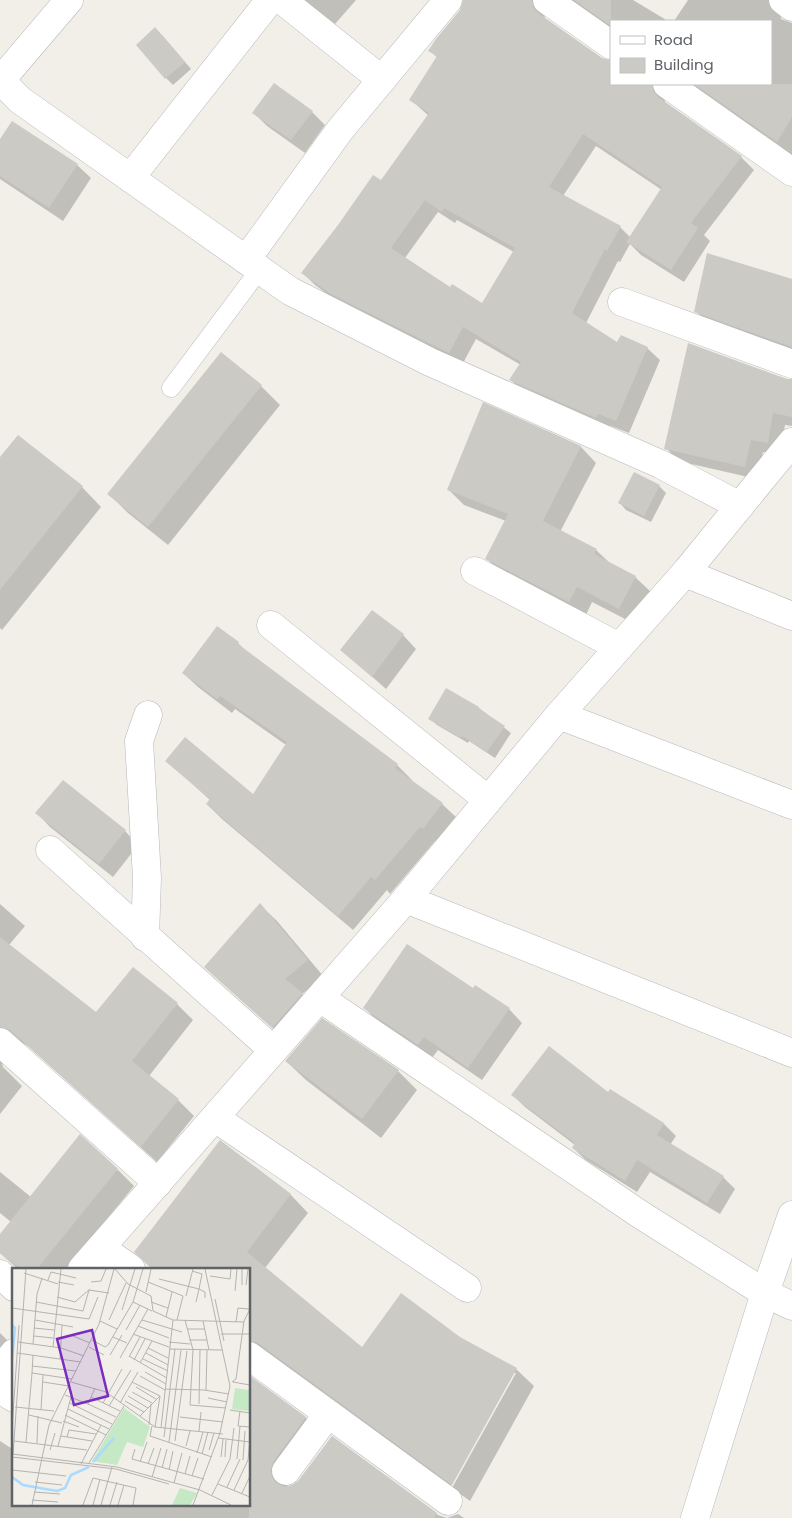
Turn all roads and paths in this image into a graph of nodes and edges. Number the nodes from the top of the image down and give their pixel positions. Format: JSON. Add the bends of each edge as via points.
{"nodes":[{"id":1,"x":69,"y":0,"type":"edge"},
{"id":2,"x":270,"y":0,"type":"edge"},
{"id":3,"x":282,"y":0,"type":"edge"},
{"id":4,"x":448,"y":0,"type":"edge"},
{"id":5,"x":547,"y":0,"type":"edge"},
{"id":6,"x":783,"y":0,"type":"edge"},
{"id":7,"x":792,"y":7,"type":"edge"},
{"id":8,"x":610,"y":44,"type":"edge"},
{"id":9,"x":382,"y":80,"type":"junction"},
{"id":10,"x":0,"y":81,"type":"edge"},
{"id":11,"x":668,"y":85,"type":"edge"},
{"id":12,"x":792,"y":172,"type":"edge"},
{"id":13,"x":130,"y":178,"type":"junction"},
{"id":14,"x":253,"y":264,"type":"junction"},
{"id":15,"x":622,"y":302,"type":"dead end"},
{"id":16,"x":792,"y":364,"type":"edge"},
{"id":17,"x":171,"y":388,"type":"dead end"},
{"id":18,"x":792,"y":442,"type":"edge"},
{"id":19,"x":740,"y":506,"type":"junction"},
{"id":20,"x":475,"y":571,"type":"dead end"},
{"id":21,"x":685,"y":573,"type":"junction"},
{"id":22,"x":792,"y":616,"type":"edge"},
{"id":23,"x":271,"y":625,"type":"dead end"},
{"id":24,"x":619,"y":647,"type":"junction"},
{"id":25,"x":559,"y":714,"type":"junction"},
{"id":26,"x":148,"y":715,"type":"dead end"},
{"id":27,"x":488,"y":800,"type":"junction"},
{"id":28,"x":792,"y":805,"type":"edge"},
{"id":29,"x":50,"y":850,"type":"dead end"},
{"id":30,"x":406,"y":899,"type":"junction"},
{"id":31,"x":145,"y":937,"type":"junction"},
{"id":32,"x":320,"y":998,"type":"junction"},
{"id":33,"x":0,"y":1042,"type":"edge"},
{"id":34,"x":273,"y":1050,"type":"junction"},
{"id":35,"x":792,"y":1053,"type":"edge"},
{"id":36,"x":214,"y":1118,"type":"junction"},
{"id":37,"x":158,"y":1182,"type":"junction"},
{"id":38,"x":792,"y":1215,"type":"edge"},
{"id":39,"x":101,"y":1248,"type":"junction"},
{"id":40,"x":83,"y":1268,"type":"edge"},
{"id":41,"x":130,"y":1268,"type":"edge"},
{"id":42,"x":0,"y":1274,"type":"edge"},
{"id":43,"x":12,"y":1284,"type":"edge"},
{"id":44,"x":467,"y":1288,"type":"dead end"},
{"id":45,"x":765,"y":1293,"type":"junction"},
{"id":46,"x":792,"y":1306,"type":"edge"},
{"id":47,"x":12,"y":1356,"type":"edge"},
{"id":48,"x":250,"y":1357,"type":"edge"},
{"id":49,"x":0,"y":1371,"type":"edge"},
{"id":50,"x":0,"y":1389,"type":"edge"},
{"id":51,"x":12,"y":1397,"type":"edge"},
{"id":52,"x":328,"y":1414,"type":"junction"},
{"id":53,"x":286,"y":1471,"type":"dead end"},
{"id":54,"x":448,"y":1501,"type":"dead end"},
{"id":55,"x":694,"y":1518,"type":"edge"}],
"edges":[{"from":1,"to":10,"type":"street"},
{"from":2,"to":13,"type":"street"},
{"from":3,"to":9,"type":"street"},
{"from":4,"to":9,"type":"street"},
{"from":5,"to":8,"type":"street"},
{"from":6,"to":7,"type":"street"},
{"from":9,"to":14,"type":"street","via":[[340,130]]},
{"from":10,"to":13,"type":"street","via":[[20,100]]},
{"from":11,"to":12,"type":"street"},
{"from":13,"to":14,"type":"street"},
{"from":14,"to":17,"type":"lane"},
{"from":14,"to":19,"type":"street","via":[[290,290],[430,362],[660,464]]},
{"from":15,"to":16,"type":"street"},
{"from":18,"to":19,"type":"street"},
{"from":19,"to":21,"type":"street"},
{"from":20,"to":24,"type":"street"},
{"from":21,"to":22,"type":"street"},
{"from":21,"to":24,"type":"street"},
{"from":23,"to":27,"type":"street"},
{"from":24,"to":25,"type":"street"},
{"from":25,"to":27,"type":"street"},
{"from":25,"to":28,"type":"street"},
{"from":26,"to":31,"type":"street","via":[[139,741],[147,878]]},
{"from":27,"to":30,"type":"street"},
{"from":29,"to":31,"type":"street"},
{"from":30,"to":32,"type":"street"},
{"from":30,"to":35,"type":"street"},
{"from":31,"to":34,"type":"street"},
{"from":32,"to":34,"type":"street"},
{"from":32,"to":45,"type":"street","via":[[641,1215]]},
{"from":33,"to":37,"type":"street"},
{"from":34,"to":36,"type":"street"},
{"from":36,"to":37,"type":"street"},
{"from":36,"to":44,"type":"street"},
{"from":37,"to":39,"type":"street"},
{"from":38,"to":45,"type":"street"},
{"from":39,"to":40,"type":"street"},
{"from":39,"to":41,"type":"street"},
{"from":42,"to":43,"type":"street"},
{"from":45,"to":46,"type":"street"},
{"from":45,"to":55,"type":"street"},
{"from":47,"to":49,"type":"street"},
{"from":48,"to":52,"type":"street"},
{"from":50,"to":51,"type":"street"},
{"from":52,"to":53,"type":"street"},
{"from":52,"to":54,"type":"street"}]}
